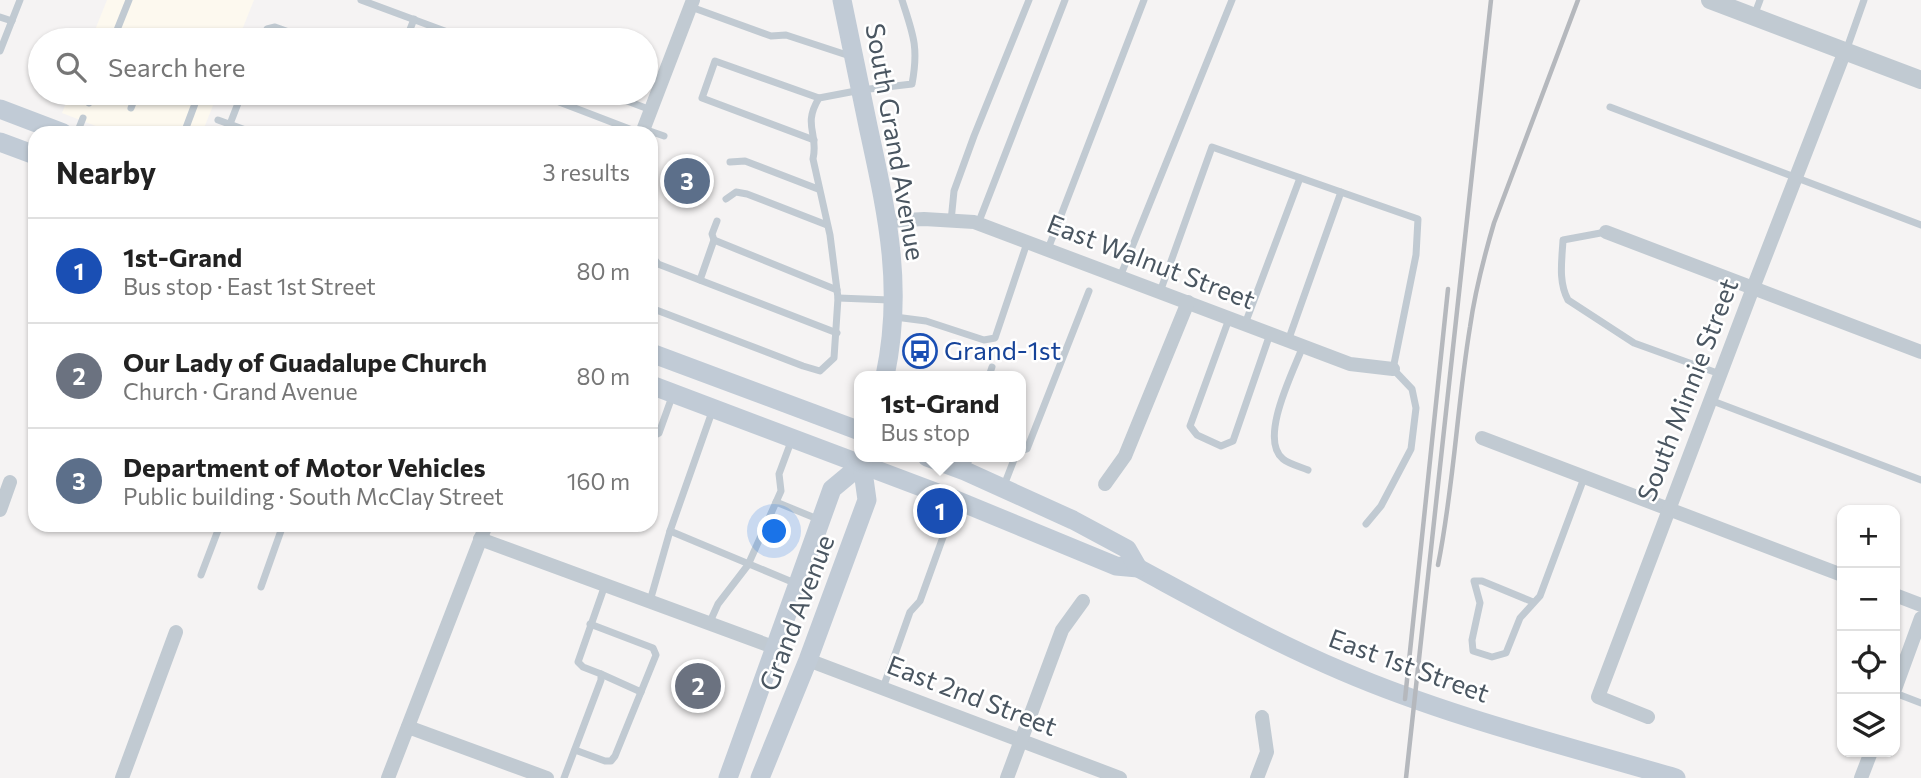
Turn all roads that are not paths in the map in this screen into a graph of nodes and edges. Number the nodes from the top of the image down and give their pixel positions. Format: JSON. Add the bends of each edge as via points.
{"nodes":[{"id":1,"x":20,"y":0,"type":"edge"},
{"id":2,"x":129,"y":0,"type":"edge"},
{"id":3,"x":361,"y":0,"type":"edge"},
{"id":4,"x":842,"y":0,"type":"edge"},
{"id":5,"x":902,"y":0,"type":"edge"},
{"id":6,"x":1029,"y":0,"type":"edge"},
{"id":7,"x":1065,"y":0,"type":"edge"},
{"id":8,"x":1144,"y":0,"type":"edge"},
{"id":9,"x":1232,"y":0,"type":"edge"},
{"id":10,"x":1710,"y":0,"type":"edge"},
{"id":11,"x":1864,"y":0,"type":"edge"},
{"id":12,"x":692,"y":3,"type":"edge"},
{"id":13,"x":1756,"y":8,"type":"edge"},
{"id":14,"x":0,"y":17,"type":"edge"},
{"id":15,"x":414,"y":19,"type":"junction"},
{"id":16,"x":12,"y":21,"type":"junction"},
{"id":17,"x":118,"y":28,"type":"edge"},
{"id":18,"x":411,"y":28,"type":"edge"},
{"id":19,"x":437,"y":28,"type":"edge"},
{"id":20,"x":0,"y":51,"type":"edge"},
{"id":21,"x":1845,"y":51,"type":"junction"},
{"id":22,"x":854,"y":58,"type":"junction"},
{"id":23,"x":1921,"y":80,"type":"edge"},
{"id":24,"x":861,"y":90,"type":"junction"},
{"id":25,"x":658,"y":92,"type":"edge"},
{"id":26,"x":819,"y":98,"type":"junction"},
{"id":27,"x":132,"y":105,"type":"edge"},
{"id":28,"x":194,"y":105,"type":"edge"},
{"id":29,"x":237,"y":105,"type":"edge"},
{"id":30,"x":568,"y":105,"type":"edge"},
{"id":31,"x":638,"y":105,"type":"edge"},
{"id":32,"x":653,"y":105,"type":"edge"},
{"id":33,"x":1610,"y":107,"type":"dead end"},
{"id":34,"x":131,"y":108,"type":"dead end"},
{"id":35,"x":0,"y":109,"type":"edge"},
{"id":36,"x":651,"y":110,"type":"junction"},
{"id":37,"x":83,"y":118,"type":"dead end"},
{"id":38,"x":218,"y":120,"type":"dead end"},
{"id":39,"x":230,"y":124,"type":"junction"},
{"id":40,"x":45,"y":126,"type":"edge"},
{"id":41,"x":80,"y":126,"type":"edge"},
{"id":42,"x":187,"y":126,"type":"edge"},
{"id":43,"x":235,"y":126,"type":"edge"},
{"id":44,"x":626,"y":126,"type":"edge"},
{"id":45,"x":644,"y":126,"type":"edge"},
{"id":46,"x":658,"y":135,"type":"edge"},
{"id":47,"x":664,"y":136,"type":"dead end"},
{"id":48,"x":814,"y":140,"type":"junction"},
{"id":49,"x":0,"y":142,"type":"edge"},
{"id":50,"x":28,"y":152,"type":"edge"},
{"id":51,"x":730,"y":162,"type":"dead end"},
{"id":52,"x":1300,"y":178,"type":"junction"},
{"id":53,"x":1796,"y":178,"type":"junction"},
{"id":54,"x":818,"y":189,"type":"junction"},
{"id":55,"x":1341,"y":192,"type":"junction"},
{"id":56,"x":726,"y":199,"type":"dead end"},
{"id":57,"x":717,"y":221,"type":"dead end"},
{"id":58,"x":889,"y":221,"type":"junction"},
{"id":59,"x":951,"y":221,"type":"junction"},
{"id":60,"x":978,"y":224,"type":"junction"},
{"id":61,"x":827,"y":225,"type":"junction"},
{"id":62,"x":1921,"y":225,"type":"edge"},
{"id":63,"x":1606,"y":232,"type":"joint"},
{"id":64,"x":714,"y":240,"type":"junction"},
{"id":65,"x":1027,"y":241,"type":"junction"},
{"id":66,"x":1048,"y":249,"type":"junction"},
{"id":67,"x":658,"y":264,"type":"edge"},
{"id":68,"x":1120,"y":276,"type":"junction"},
{"id":69,"x":700,"y":280,"type":"junction"},
{"id":70,"x":1752,"y":288,"type":"junction"},
{"id":71,"x":1089,"y":291,"type":"dead end"},
{"id":72,"x":1160,"y":292,"type":"junction"},
{"id":73,"x":837,"y":294,"type":"junction"},
{"id":74,"x":1188,"y":302,"type":"junction"},
{"id":75,"x":894,"y":309,"type":"junction"},
{"id":76,"x":658,"y":311,"type":"edge"},
{"id":77,"x":1230,"y":318,"type":"junction"},
{"id":78,"x":1245,"y":324,"type":"junction"},
{"id":79,"x":837,"y":333,"type":"junction"},
{"id":80,"x":1270,"y":334,"type":"junction"},
{"id":81,"x":1288,"y":341,"type":"junction"},
{"id":82,"x":1303,"y":346,"type":"junction"},
{"id":83,"x":1921,"y":352,"type":"edge"},
{"id":84,"x":658,"y":356,"type":"edge"},
{"id":85,"x":992,"y":367,"type":"dead end"},
{"id":86,"x":1393,"y":369,"type":"junction"},
{"id":87,"x":886,"y":371,"type":"edge"},
{"id":88,"x":991,"y":371,"type":"edge"},
{"id":89,"x":1720,"y":374,"type":"junction"},
{"id":90,"x":658,"y":388,"type":"edge"},
{"id":91,"x":674,"y":394,"type":"junction"},
{"id":92,"x":1710,"y":400,"type":"junction"},
{"id":93,"x":714,"y":409,"type":"junction"},
{"id":94,"x":854,"y":429,"type":"edge"},
{"id":95,"x":658,"y":434,"type":"edge"},
{"id":96,"x":792,"y":438,"type":"junction"},
{"id":97,"x":1482,"y":438,"type":"dead end"},
{"id":98,"x":1026,"y":449,"type":"edge"},
{"id":99,"x":854,"y":457,"type":"edge"},
{"id":100,"x":861,"y":462,"type":"edge"},
{"id":101,"x":863,"y":462,"type":"edge"},
{"id":102,"x":868,"y":462,"type":"edge"},
{"id":103,"x":1013,"y":462,"type":"edge"},
{"id":104,"x":967,"y":464,"type":"edge"},
{"id":105,"x":1308,"y":470,"type":"dead end"},
{"id":106,"x":1584,"y":477,"type":"junction"},
{"id":107,"x":1921,"y":480,"type":"edge"},
{"id":108,"x":10,"y":482,"type":"dead end"},
{"id":109,"x":1105,"y":484,"type":"dead end"},
{"id":110,"x":1003,"y":488,"type":"junction"},
{"id":111,"x":956,"y":500,"type":"junction"},
{"id":112,"x":776,"y":502,"type":"junction"},
{"id":113,"x":1669,"y":509,"type":"junction"},
{"id":114,"x":0,"y":510,"type":"edge"},
{"id":115,"x":821,"y":520,"type":"junction"},
{"id":116,"x":1366,"y":524,"type":"dead end"},
{"id":117,"x":670,"y":531,"type":"junction"},
{"id":118,"x":217,"y":532,"type":"edge"},
{"id":119,"x":281,"y":532,"type":"edge"},
{"id":120,"x":483,"y":532,"type":"edge"},
{"id":121,"x":748,"y":565,"type":"junction"},
{"id":122,"x":1138,"y":568,"type":"junction"},
{"id":123,"x":1837,"y":573,"type":"edge"},
{"id":124,"x":201,"y":575,"type":"dead end"},
{"id":125,"x":798,"y":584,"type":"junction"},
{"id":126,"x":604,"y":585,"type":"junction"},
{"id":127,"x":261,"y":587,"type":"dead end"},
{"id":128,"x":1900,"y":597,"type":"edge"},
{"id":129,"x":650,"y":601,"type":"junction"},
{"id":130,"x":1083,"y":601,"type":"dead end"},
{"id":131,"x":1533,"y":602,"type":"junction"},
{"id":132,"x":1921,"y":605,"type":"edge"},
{"id":133,"x":1921,"y":618,"type":"edge"},
{"id":134,"x":590,"y":624,"type":"junction"},
{"id":135,"x":709,"y":624,"type":"junction"},
{"id":136,"x":176,"y":632,"type":"dead end"},
{"id":137,"x":776,"y":648,"type":"junction"},
{"id":138,"x":808,"y":660,"type":"junction"},
{"id":139,"x":601,"y":674,"type":"junction"},
{"id":140,"x":1900,"y":677,"type":"edge"},
{"id":141,"x":883,"y":689,"type":"junction"},
{"id":142,"x":641,"y":692,"type":"junction"},
{"id":143,"x":1900,"y":693,"type":"edge"},
{"id":144,"x":1921,"y":703,"type":"edge"},
{"id":145,"x":1262,"y":717,"type":"dead end"},
{"id":146,"x":1648,"y":717,"type":"dead end"},
{"id":147,"x":408,"y":727,"type":"junction"},
{"id":148,"x":1020,"y":741,"type":"junction"},
{"id":149,"x":575,"y":750,"type":"junction"},
{"id":150,"x":1869,"y":757,"type":"edge"},
{"id":151,"x":122,"y":778,"type":"edge"},
{"id":152,"x":388,"y":778,"type":"edge"},
{"id":153,"x":547,"y":778,"type":"edge"},
{"id":154,"x":564,"y":778,"type":"edge"},
{"id":155,"x":728,"y":778,"type":"edge"},
{"id":156,"x":760,"y":778,"type":"edge"},
{"id":157,"x":1007,"y":778,"type":"edge"},
{"id":158,"x":1120,"y":778,"type":"edge"},
{"id":159,"x":1257,"y":778,"type":"edge"},
{"id":160,"x":1676,"y":778,"type":"edge"},
{"id":161,"x":1861,"y":778,"type":"edge"}],
"edges":[{"from":1,"to":16,"type":"lane"},
{"from":2,"to":17,"type":"lane"},
{"from":3,"to":15,"type":"lane"},
{"from":4,"to":22,"type":"main road","name":"South Grand Avenue"},
{"from":5,"to":24,"type":"lane","via":[[915,40],[912,84]]},
{"from":6,"to":59,"type":"lane","via":[[954,191]]},
{"from":7,"to":60,"type":"lane"},
{"from":8,"to":66,"type":"lane"},
{"from":9,"to":68,"type":"lane"},
{"from":10,"to":13,"type":"street"},
{"from":11,"to":21,"type":"lane"},
{"from":12,"to":22,"type":"lane","via":[[771,36],[786,35]]},
{"from":12,"to":25,"type":"street"},
{"from":13,"to":21,"type":"street"},
{"from":14,"to":16,"type":"lane"},
{"from":15,"to":18,"type":"lane"},
{"from":15,"to":19,"type":"lane"},
{"from":16,"to":20,"type":"lane"},
{"from":21,"to":23,"type":"street"},
{"from":21,"to":53,"type":"street","name":"South Minnie Street"},
{"from":22,"to":24,"type":"main road","name":"South Grand Avenue"},
{"from":24,"to":26,"type":"lane"},
{"from":24,"to":58,"type":"main road","name":"South Grand Avenue"},
{"from":26,"to":48,"type":"lane","via":[[811,111]]},
{"from":26,"to":48,"type":"lane","via":[[715,61],[702,98]]},
{"from":27,"to":34,"type":"lane"},
{"from":28,"to":42,"type":"lane"},
{"from":29,"to":39,"type":"lane"},
{"from":30,"to":44,"type":"lane"},
{"from":31,"to":36,"type":"lane"},
{"from":32,"to":36,"type":"street"},
{"from":33,"to":53,"type":"lane"},
{"from":35,"to":40,"type":"main road"},
{"from":36,"to":45,"type":"street"},
{"from":37,"to":41,"type":"lane"},
{"from":38,"to":39,"type":"lane"},
{"from":39,"to":43,"type":"lane"},
{"from":46,"to":47,"type":"lane"},
{"from":48,"to":54,"type":"lane"},
{"from":49,"to":50,"type":"main road"},
{"from":51,"to":54,"type":"lane","via":[[745,161]]},
{"from":52,"to":55,"type":"lane"},
{"from":52,"to":72,"type":"lane","via":[[1212,146]]},
{"from":52,"to":78,"type":"lane"},
{"from":53,"to":62,"type":"lane"},
{"from":53,"to":70,"type":"street","name":"South Minnie Street"},
{"from":54,"to":61,"type":"lane"},
{"from":55,"to":81,"type":"lane"},
{"from":55,"to":86,"type":"lane","via":[[1418,219],[1416,255]]},
{"from":56,"to":61,"type":"lane","via":[[736,192],[747,194]]},
{"from":57,"to":64,"type":"lane"},
{"from":58,"to":59,"type":"street","name":"East Walnut Street"},
{"from":58,"to":75,"type":"main road","name":"South Grand Avenue"},
{"from":59,"to":60,"type":"street","name":"East Walnut Street"},
{"from":60,"to":65,"type":"street","name":"East Walnut Street"},
{"from":61,"to":73,"type":"lane"},
{"from":63,"to":70,"type":"street"},
{"from":63,"to":89,"type":"lane","via":[[1563,240],[1561,275],[1568,300],[1634,343]]},
{"from":64,"to":69,"type":"lane"},
{"from":64,"to":73,"type":"lane"},
{"from":65,"to":66,"type":"street","name":"East Walnut Street"},
{"from":65,"to":75,"type":"lane","via":[[995,338],[984,340]]},
{"from":66,"to":68,"type":"street","name":"East Walnut Street"},
{"from":67,"to":69,"type":"lane"},
{"from":68,"to":72,"type":"street","name":"East Walnut Street"},
{"from":69,"to":79,"type":"lane"},
{"from":70,"to":83,"type":"street"},
{"from":70,"to":89,"type":"street","name":"South Minnie Street"},
{"from":71,"to":98,"type":"lane"},
{"from":72,"to":74,"type":"street","name":"East Walnut Street"},
{"from":73,"to":75,"type":"lane"},
{"from":73,"to":79,"type":"lane"},
{"from":74,"to":77,"type":"street","name":"East Walnut Street"},
{"from":74,"to":109,"type":"street","via":[[1125,456]]},
{"from":75,"to":87,"type":"main road","name":"South Grand Avenue"},
{"from":76,"to":79,"type":"lane","via":[[820,371],[834,358]]},
{"from":77,"to":78,"type":"street","name":"East Walnut Street"},
{"from":77,"to":80,"type":"lane","via":[[1190,426],[1197,435],[1221,446],[1233,442]]},
{"from":78,"to":80,"type":"street","name":"East Walnut Street"},
{"from":80,"to":81,"type":"street","name":"East Walnut Street"},
{"from":81,"to":82,"type":"street","name":"East Walnut Street"},
{"from":82,"to":86,"type":"street","name":"East Walnut Street","via":[[1350,364]]},
{"from":82,"to":105,"type":"lane","via":[[1273,433],[1283,460]]},
{"from":84,"to":94,"type":"main road"},
{"from":85,"to":88,"type":"lane"},
{"from":86,"to":116,"type":"lane","via":[[1412,389],[1416,408],[1411,449],[1381,506]]},
{"from":89,"to":92,"type":"street","name":"South Minnie Street"},
{"from":90,"to":91,"type":"main road","name":"East 1st Street"},
{"from":91,"to":93,"type":"main road","name":"East 1st Street"},
{"from":91,"to":95,"type":"lane"},
{"from":92,"to":107,"type":"lane"},
{"from":92,"to":113,"type":"street","name":"South Minnie Street"},
{"from":93,"to":96,"type":"main road","name":"East 1st Street"},
{"from":93,"to":117,"type":"lane"},
{"from":96,"to":99,"type":"main road","name":"East 1st Street"},
{"from":96,"to":112,"type":"lane","via":[[779,474],[781,491]]},
{"from":97,"to":106,"type":"street"},
{"from":100,"to":115,"type":"main road","name":"Grand Avenue","via":[[832,489]]},
{"from":101,"to":138,"type":"main road","name":"Grand Avenue","via":[[867,500]]},
{"from":102,"to":111,"type":"main road","name":"East 1st Street"},
{"from":103,"to":110,"type":"lane"},
{"from":104,"to":110,"type":"main road","name":"East 1st Street"},
{"from":106,"to":113,"type":"street"},
{"from":106,"to":131,"type":"lane","via":[[1540,596]]},
{"from":108,"to":114,"type":"street"},
{"from":110,"to":122,"type":"main road","name":"East 1st Street","via":[[1127,549]]},
{"from":111,"to":122,"type":"main road","name":"East 1st Street","via":[[1116,566]]},
{"from":111,"to":141,"type":"lane"},
{"from":112,"to":115,"type":"lane"},
{"from":112,"to":121,"type":"lane"},
{"from":113,"to":123,"type":"street"},
{"from":113,"to":146,"type":"street","name":"South Minnie Street","via":[[1598,697]]},
{"from":115,"to":125,"type":"main road","name":"Grand Avenue"},
{"from":117,"to":121,"type":"lane"},
{"from":117,"to":129,"type":"lane"},
{"from":118,"to":124,"type":"lane"},
{"from":119,"to":127,"type":"lane"},
{"from":120,"to":126,"type":"street"},
{"from":120,"to":147,"type":"street"},
{"from":121,"to":125,"type":"lane"},
{"from":121,"to":135,"type":"lane","via":[[718,604]]},
{"from":122,"to":160,"type":"main road","name":"East 1st Street","via":[[1343,672],[1443,710]]},
{"from":125,"to":137,"type":"main road","name":"Grand Avenue"},
{"from":126,"to":129,"type":"street"},
{"from":126,"to":134,"type":"lane"},
{"from":128,"to":132,"type":"street"},
{"from":129,"to":135,"type":"street"},
{"from":130,"to":148,"type":"street","via":[[1062,630]]},
{"from":131,"to":131,"type":"lane","via":[[1520,618],[1506,653],[1493,657],[1473,651],[1480,603],[1474,581]]},
{"from":133,"to":140,"type":"street"},
{"from":134,"to":139,"type":"lane","via":[[578,662]]},
{"from":134,"to":142,"type":"lane","via":[[657,652]]},
{"from":135,"to":137,"type":"street"},
{"from":136,"to":151,"type":"street"},
{"from":137,"to":155,"type":"main road","name":"Grand Avenue"},
{"from":138,"to":141,"type":"street","name":"East 2nd Street"},
{"from":138,"to":156,"type":"main road","name":"Grand Avenue"},
{"from":139,"to":142,"type":"lane"},
{"from":139,"to":149,"type":"lane"},
{"from":141,"to":148,"type":"street","name":"East 2nd Street"},
{"from":142,"to":149,"type":"lane","via":[[611,761]]},
{"from":143,"to":144,"type":"lane"},
{"from":145,"to":159,"type":"street","via":[[1266,751]]},
{"from":147,"to":152,"type":"street"},
{"from":147,"to":153,"type":"street"},
{"from":148,"to":157,"type":"street"},
{"from":148,"to":158,"type":"street","name":"East 2nd Street"},
{"from":149,"to":154,"type":"lane"},
{"from":150,"to":161,"type":"street"}]}
